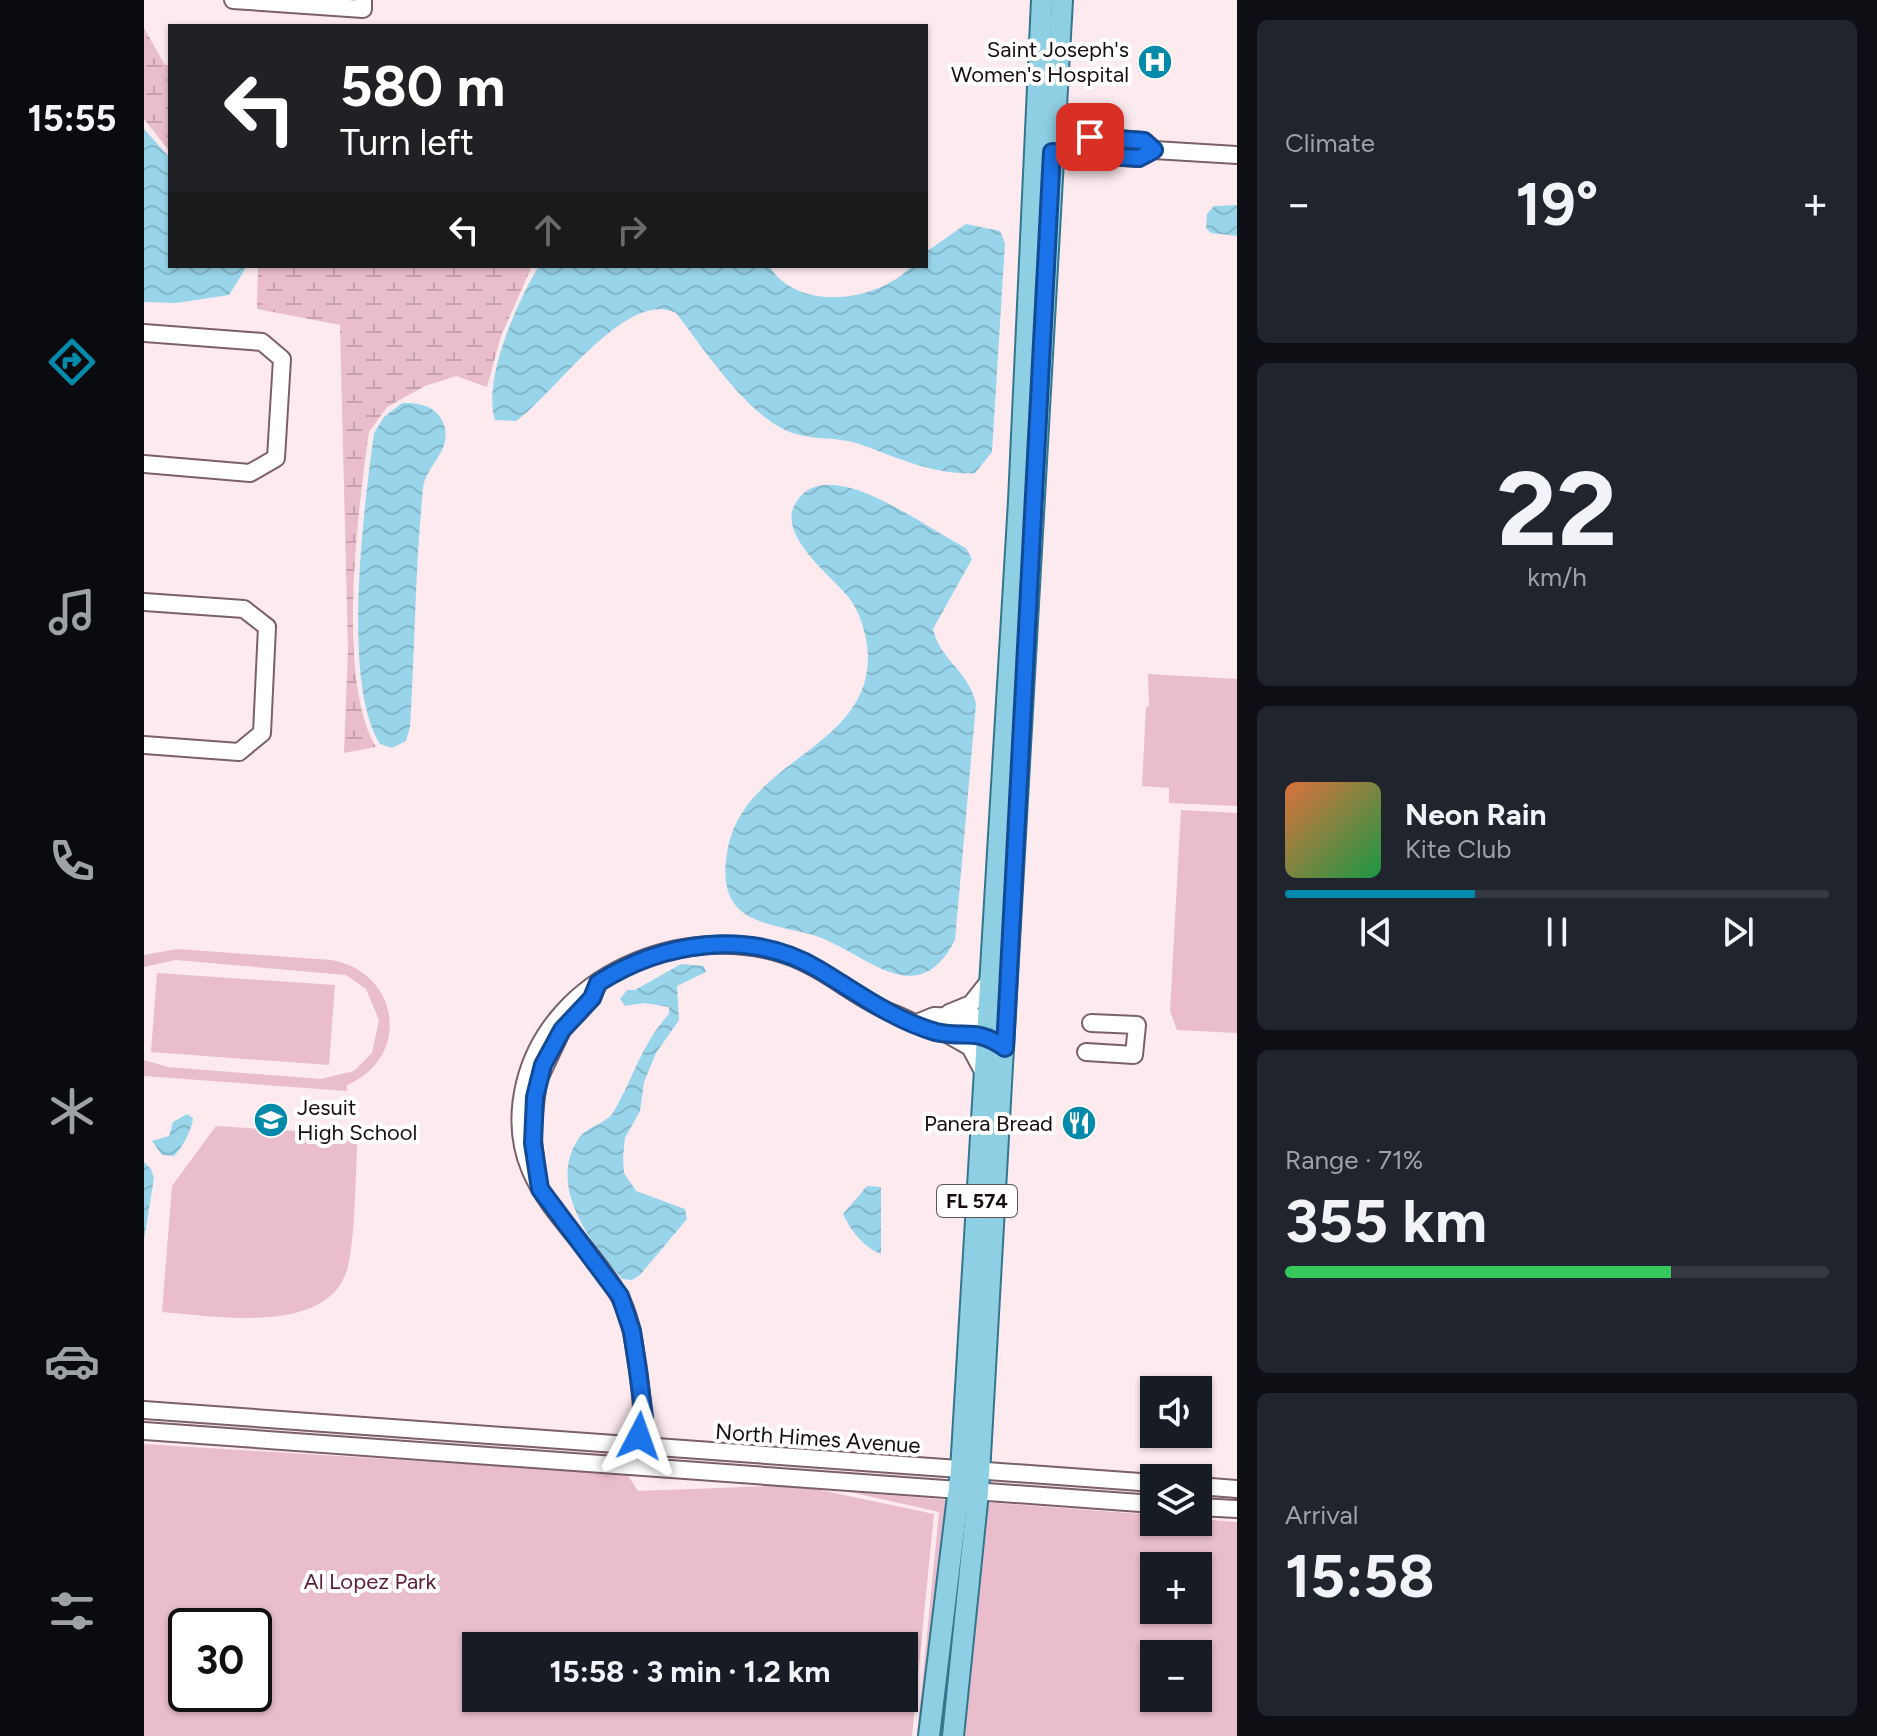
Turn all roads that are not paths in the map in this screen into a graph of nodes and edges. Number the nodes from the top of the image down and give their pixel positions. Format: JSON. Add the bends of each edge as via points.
{"nodes":[{"id":1,"x":233,"y":0,"type":"edge"},
{"id":2,"x":363,"y":0,"type":"edge"},
{"id":3,"x":1042,"y":0,"type":"edge"},
{"id":4,"x":1062,"y":0,"type":"edge"},
{"id":5,"x":1044,"y":143,"type":"junction"},
{"id":6,"x":1237,"y":155,"type":"edge"},
{"id":7,"x":144,"y":333,"type":"edge"},
{"id":8,"x":144,"y":464,"type":"edge"},
{"id":9,"x":144,"y":602,"type":"edge"},
{"id":10,"x":144,"y":745,"type":"edge"},
{"id":11,"x":990,"y":980,"type":"junction"},
{"id":12,"x":1091,"y":1023,"type":"dead end"},
{"id":13,"x":940,"y":1024,"type":"junction"},
{"id":14,"x":993,"y":1024,"type":"junction"},
{"id":15,"x":1086,"y":1052,"type":"dead end"},
{"id":16,"x":984,"y":1073,"type":"junction"},
{"id":17,"x":149,"y":1410,"type":"edge"},
{"id":18,"x":294,"y":1422,"type":"junction"},
{"id":19,"x":149,"y":1432,"type":"edge"},
{"id":20,"x":443,"y":1433,"type":"junction"},
{"id":21,"x":292,"y":1443,"type":"junction"},
{"id":22,"x":636,"y":1446,"type":"junction"},
{"id":23,"x":444,"y":1452,"type":"junction"},
{"id":24,"x":969,"y":1481,"type":"junction"},
{"id":25,"x":1140,"y":1483,"type":"edge"},
{"id":26,"x":1212,"y":1487,"type":"edge"},
{"id":27,"x":1237,"y":1489,"type":"edge"},
{"id":28,"x":1140,"y":1502,"type":"edge"},
{"id":29,"x":1212,"y":1508,"type":"edge"},
{"id":30,"x":1237,"y":1509,"type":"edge"},
{"id":31,"x":953,"y":1735,"type":"edge"},
{"id":32,"x":929,"y":1736,"type":"edge"}],
"edges":[{"from":1,"to":2,"type":"street","via":[[363,9]]},
{"from":3,"to":5,"type":"main road","number":"FL 574"},
{"from":4,"to":5,"type":"main road","number":"FL 574"},
{"from":5,"to":6,"type":"street","via":[[1139,158],[1154,150]]},
{"from":5,"to":11,"type":"main road","number":"FL 574"},
{"from":5,"to":14,"type":"main road","number":"FL 574"},
{"from":7,"to":8,"type":"street","via":[[262,342],[282,359],[276,458],[250,473]]},
{"from":9,"to":10,"type":"street","via":[[244,609],[267,627],[262,733],[239,752]]},
{"from":11,"to":13,"type":"street","via":[[971,1004]]},
{"from":11,"to":14,"type":"main road","number":"FL 574"},
{"from":12,"to":15,"type":"street","via":[[1137,1025],[1134,1055]]},
{"from":13,"to":14,"type":"street"},
{"from":13,"to":16,"type":"street","via":[[970,1047]]},
{"from":13,"to":22,"type":"street","via":[[917,1023],[878,1007],[804,962],[719,944],[637,963],[583,990],[562,1009],[529,1068],[523,1094],[526,1169],[620,1296],[632,1331],[644,1417]]},
{"from":14,"to":16,"type":"main road","number":"FL 574"},
{"from":14,"to":24,"type":"main road","number":"FL 574","via":[[1005,1048]]},
{"from":16,"to":24,"type":"main road","number":"FL 574"},
{"from":17,"to":18,"type":"street","name":"North Himes Avenue"},
{"from":17,"to":19,"type":"street"},
{"from":18,"to":20,"type":"street","name":"North Himes Avenue"},
{"from":18,"to":21,"type":"street"},
{"from":19,"to":21,"type":"street","name":"North Himes Avenue"},
{"from":20,"to":22,"type":"street","name":"North Himes Avenue"},
{"from":20,"to":23,"type":"street"},
{"from":21,"to":23,"type":"street","name":"North Himes Avenue"},
{"from":22,"to":24,"type":"street","name":"North Himes Avenue"},
{"from":23,"to":24,"type":"street","name":"North Himes Avenue"},
{"from":24,"to":25,"type":"street","name":"North Himes Avenue"},
{"from":24,"to":28,"type":"street","name":"North Himes Avenue"},
{"from":24,"to":31,"type":"main road","number":"FL 574"},
{"from":24,"to":32,"type":"main road","number":"FL 574"},
{"from":26,"to":27,"type":"street"},
{"from":29,"to":30,"type":"street"}]}
